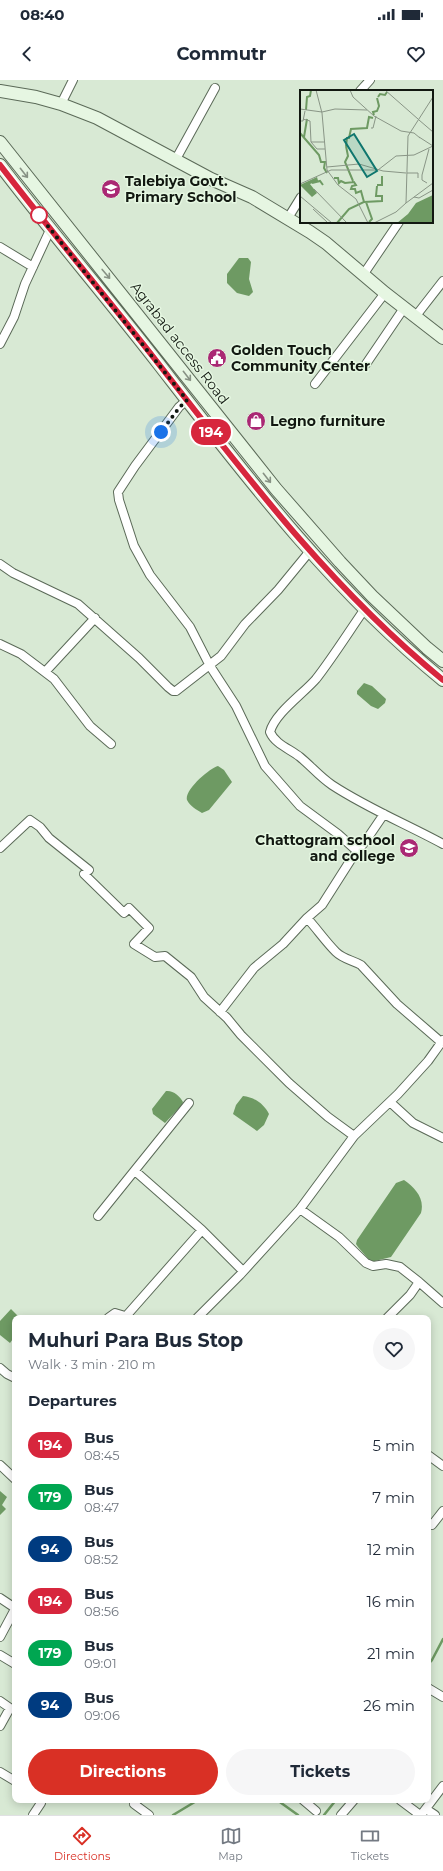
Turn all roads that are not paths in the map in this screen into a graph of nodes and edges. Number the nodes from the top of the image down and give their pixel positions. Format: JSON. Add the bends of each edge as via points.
{"nodes":[{"id":1,"x":73,"y":80,"type":"edge"},
{"id":2,"x":370,"y":80,"type":"edge"},
{"id":3,"x":216,"y":88,"type":"dead end"},
{"id":4,"x":361,"y":90,"type":"edge"},
{"id":5,"x":0,"y":91,"type":"edge"},
{"id":6,"x":61,"y":104,"type":"junction"},
{"id":7,"x":0,"y":142,"type":"edge"},
{"id":8,"x":176,"y":159,"type":"junction"},
{"id":9,"x":0,"y":165,"type":"edge"},
{"id":10,"x":300,"y":199,"type":"edge"},
{"id":11,"x":288,"y":218,"type":"junction"},
{"id":12,"x":398,"y":223,"type":"edge"},
{"id":13,"x":50,"y":230,"type":"junction"},
{"id":14,"x":0,"y":247,"type":"edge"},
{"id":15,"x":33,"y":267,"type":"junction"},
{"id":16,"x":363,"y":275,"type":"junction"},
{"id":17,"x":443,"y":281,"type":"edge"},
{"id":18,"x":385,"y":293,"type":"junction"},
{"id":19,"x":404,"y":308,"type":"junction"},
{"id":20,"x":415,"y":317,"type":"junction"},
{"id":21,"x":443,"y":338,"type":"edge"},
{"id":22,"x":0,"y":344,"type":"edge"},
{"id":23,"x":366,"y":364,"type":"dead end"},
{"id":24,"x":316,"y":384,"type":"dead end"},
{"id":25,"x":187,"y":400,"type":"junction"},
{"id":26,"x":310,"y":551,"type":"junction"},
{"id":27,"x":1,"y":567,"type":"edge"},
{"id":28,"x":364,"y":610,"type":"junction"},
{"id":29,"x":94,"y":618,"type":"junction"},
{"id":30,"x":0,"y":644,"type":"edge"},
{"id":31,"x":443,"y":661,"type":"edge"},
{"id":32,"x":210,"y":666,"type":"junction"},
{"id":33,"x":45,"y":672,"type":"junction"},
{"id":34,"x":443,"y":680,"type":"edge"},
{"id":35,"x":111,"y":744,"type":"dead end"},
{"id":36,"x":384,"y":814,"type":"junction"},
{"id":37,"x":443,"y":844,"type":"edge"},
{"id":38,"x":0,"y":848,"type":"edge"},
{"id":39,"x":357,"y":851,"type":"junction"},
{"id":40,"x":307,"y":918,"type":"junction"},
{"id":41,"x":220,"y":1012,"type":"junction"},
{"id":42,"x":442,"y":1041,"type":"edge"},
{"id":43,"x":390,"y":1102,"type":"junction"},
{"id":44,"x":189,"y":1103,"type":"dead end"},
{"id":45,"x":354,"y":1136,"type":"junction"},
{"id":46,"x":443,"y":1138,"type":"edge"},
{"id":47,"x":135,"y":1172,"type":"junction"},
{"id":48,"x":300,"y":1209,"type":"junction"},
{"id":49,"x":98,"y":1216,"type":"dead end"},
{"id":50,"x":202,"y":1230,"type":"junction"},
{"id":51,"x":243,"y":1271,"type":"junction"},
{"id":52,"x":419,"y":1282,"type":"junction"},
{"id":53,"x":443,"y":1303,"type":"edge"},
{"id":54,"x":112,"y":1315,"type":"edge"},
{"id":55,"x":122,"y":1315,"type":"edge"},
{"id":56,"x":127,"y":1315,"type":"edge"},
{"id":57,"x":200,"y":1315,"type":"edge"},
{"id":58,"x":390,"y":1315,"type":"edge"},
{"id":59,"x":0,"y":1368,"type":"edge"},
{"id":60,"x":12,"y":1376,"type":"edge"},
{"id":61,"x":431,"y":1457,"type":"edge"},
{"id":62,"x":0,"y":1465,"type":"edge"},
{"id":63,"x":443,"y":1466,"type":"edge"},
{"id":64,"x":12,"y":1476,"type":"edge"},
{"id":65,"x":443,"y":1511,"type":"edge"},
{"id":66,"x":431,"y":1525,"type":"edge"},
{"id":67,"x":0,"y":1598,"type":"edge"},
{"id":68,"x":12,"y":1607,"type":"edge"},
{"id":69,"x":12,"y":1615,"type":"edge"},
{"id":70,"x":0,"y":1637,"type":"edge"},
{"id":71,"x":0,"y":1655,"type":"edge"},
{"id":72,"x":12,"y":1662,"type":"edge"},
{"id":73,"x":431,"y":1690,"type":"edge"},
{"id":74,"x":443,"y":1696,"type":"edge"},
{"id":75,"x":0,"y":1701,"type":"edge"},
{"id":76,"x":12,"y":1710,"type":"edge"},
{"id":77,"x":0,"y":1726,"type":"edge"},
{"id":78,"x":0,"y":1772,"type":"edge"},
{"id":79,"x":12,"y":1779,"type":"edge"},
{"id":80,"x":443,"y":1786,"type":"edge"},
{"id":81,"x":431,"y":1801,"type":"edge"},
{"id":82,"x":41,"y":1803,"type":"edge"},
{"id":83,"x":136,"y":1803,"type":"edge"},
{"id":84,"x":307,"y":1803,"type":"edge"},
{"id":85,"x":351,"y":1803,"type":"edge"},
{"id":86,"x":405,"y":1803,"type":"edge"},
{"id":87,"x":430,"y":1803,"type":"edge"},
{"id":88,"x":316,"y":1811,"type":"dead end"},
{"id":89,"x":422,"y":1813,"type":"edge"},
{"id":90,"x":33,"y":1815,"type":"edge"},
{"id":91,"x":149,"y":1815,"type":"edge"},
{"id":92,"x":341,"y":1815,"type":"edge"},
{"id":93,"x":435,"y":1815,"type":"edge"}],
"edges":[{"from":1,"to":6,"type":"street"},
{"from":2,"to":4,"type":"street"},
{"from":3,"to":8,"type":"street"},
{"from":5,"to":6,"type":"main road"},
{"from":6,"to":8,"type":"main road","via":[[97,118]]},
{"from":7,"to":31,"type":"main road","name":"Agrabad access Road","one_way":true,"via":[[276,489],[372,596]]},
{"from":8,"to":11,"type":"main road"},
{"from":9,"to":13,"type":"main road"},
{"from":10,"to":11,"type":"street"},
{"from":11,"to":16,"type":"main road","via":[[326,243]]},
{"from":12,"to":16,"type":"street"},
{"from":13,"to":15,"type":"street"},
{"from":13,"to":25,"type":"main road"},
{"from":14,"to":15,"type":"street"},
{"from":15,"to":22,"type":"street","via":[[14,317]]},
{"from":16,"to":18,"type":"main road"},
{"from":17,"to":20,"type":"street"},
{"from":18,"to":19,"type":"main road"},
{"from":18,"to":24,"type":"street"},
{"from":19,"to":20,"type":"main road"},
{"from":19,"to":23,"type":"street"},
{"from":20,"to":21,"type":"main road"},
{"from":25,"to":26,"type":"main road","via":[[256,488]]},
{"from":25,"to":32,"type":"street","via":[[118,492],[140,559],[190,627]]},
{"from":26,"to":28,"type":"main road"},
{"from":26,"to":32,"type":"street"},
{"from":27,"to":29,"type":"street","via":[[78,604]]},
{"from":28,"to":34,"type":"main road","via":[[408,652]]},
{"from":28,"to":36,"type":"street","via":[[317,677],[283,712],[270,732],[275,740],[329,782]]},
{"from":29,"to":32,"type":"street","via":[[173,691]]},
{"from":29,"to":33,"type":"street"},
{"from":30,"to":33,"type":"street","via":[[21,654]]},
{"from":32,"to":39,"type":"street","via":[[236,706],[265,766],[300,806]]},
{"from":33,"to":35,"type":"street","via":[[54,679],[90,726]]},
{"from":36,"to":37,"type":"street"},
{"from":36,"to":39,"type":"street"},
{"from":38,"to":41,"type":"street","via":[[25,824],[33,821],[49,838],[89,870],[84,874],[124,913],[129,908],[149,928],[134,944],[155,957],[165,956],[172,961],[191,977],[204,997]]},
{"from":39,"to":40,"type":"street","via":[[322,905]]},
{"from":40,"to":41,"type":"street","via":[[283,944],[254,968]]},
{"from":40,"to":42,"type":"street","via":[[336,952],[360,965],[398,1004]]},
{"from":41,"to":45,"type":"street","via":[[289,1083]]},
{"from":42,"to":43,"type":"street","via":[[428,1061]]},
{"from":43,"to":45,"type":"street"},
{"from":43,"to":46,"type":"street","via":[[413,1123]]},
{"from":44,"to":47,"type":"street"},
{"from":45,"to":48,"type":"street"},
{"from":47,"to":49,"type":"street"},
{"from":47,"to":50,"type":"street"},
{"from":48,"to":51,"type":"street"},
{"from":48,"to":52,"type":"street","via":[[339,1237],[366,1263],[373,1266],[386,1264],[400,1267]]},
{"from":50,"to":51,"type":"street"},
{"from":50,"to":56,"type":"street"},
{"from":51,"to":57,"type":"street"},
{"from":52,"to":53,"type":"street"},
{"from":52,"to":58,"type":"street"},
{"from":54,"to":55,"type":"street"},
{"from":59,"to":60,"type":"street"},
{"from":61,"to":63,"type":"street"},
{"from":62,"to":64,"type":"street"},
{"from":65,"to":66,"type":"street"},
{"from":67,"to":68,"type":"street"},
{"from":69,"to":70,"type":"street"},
{"from":71,"to":72,"type":"street"},
{"from":73,"to":74,"type":"street"},
{"from":75,"to":76,"type":"street"},
{"from":76,"to":77,"type":"street"},
{"from":78,"to":79,"type":"street"},
{"from":80,"to":81,"type":"street"},
{"from":82,"to":90,"type":"street"},
{"from":83,"to":91,"type":"street"},
{"from":84,"to":88,"type":"street"},
{"from":85,"to":92,"type":"street"},
{"from":86,"to":89,"type":"street"},
{"from":87,"to":89,"type":"street"},
{"from":89,"to":93,"type":"street"}]}
